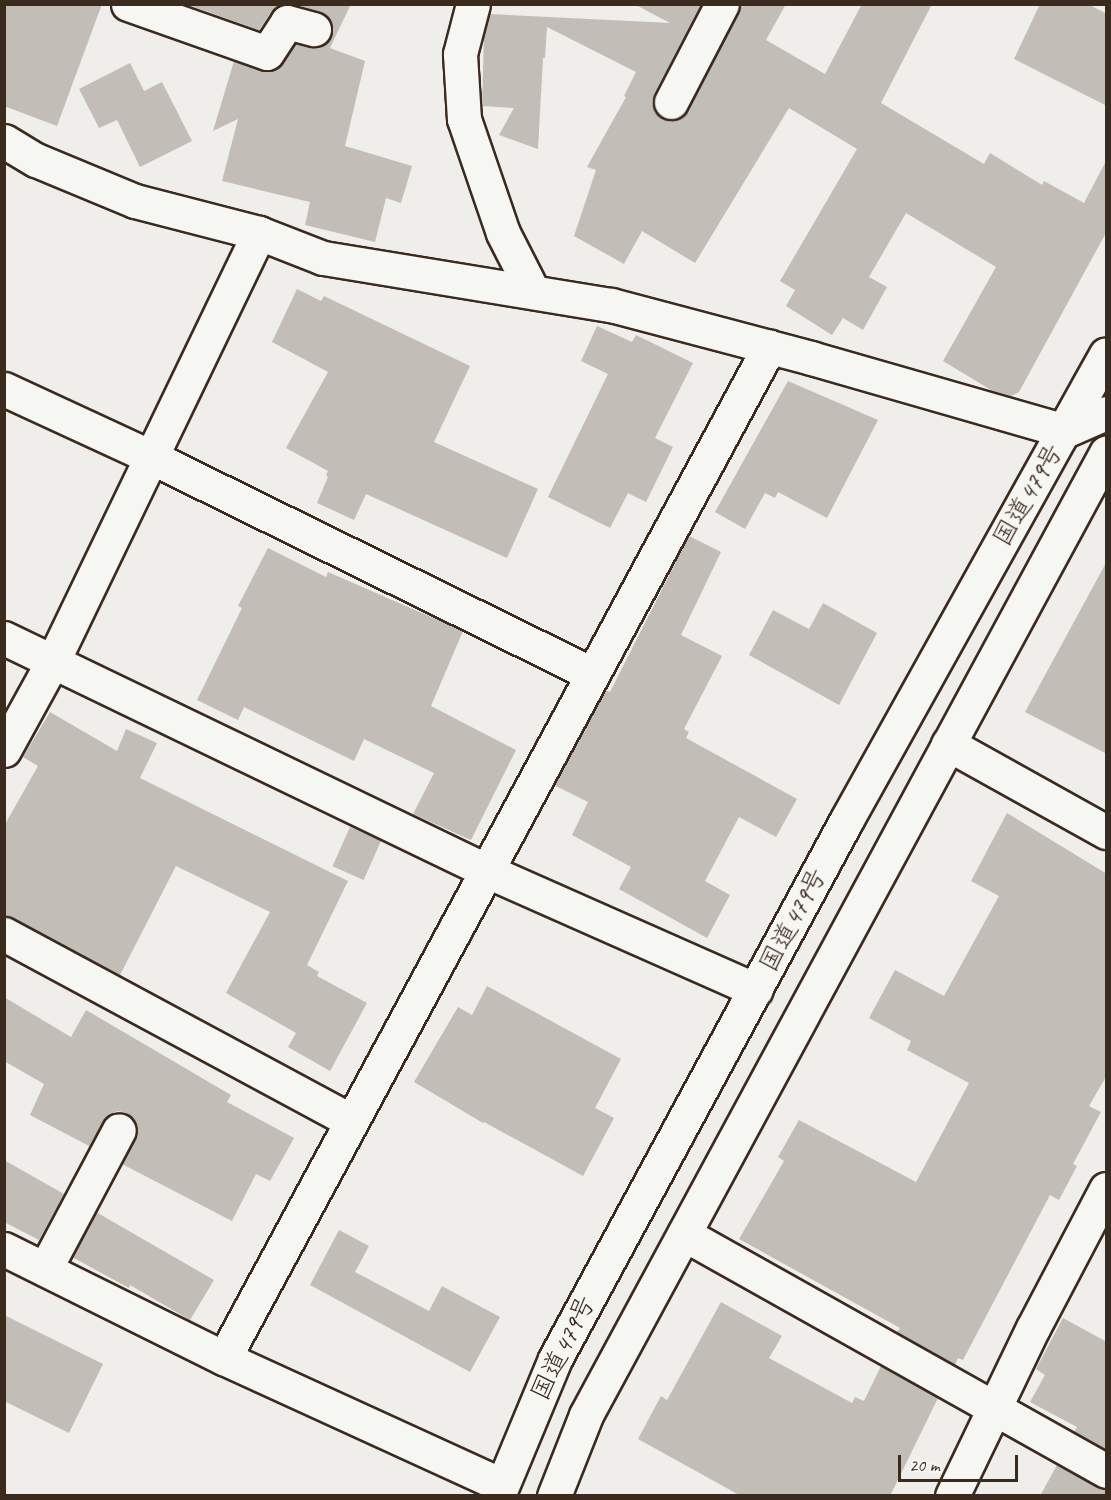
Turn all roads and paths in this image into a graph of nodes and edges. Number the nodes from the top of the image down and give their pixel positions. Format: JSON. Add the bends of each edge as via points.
{"nodes":[{"id":1,"x":128,"y":4,"type":"edge"},
{"id":2,"x":473,"y":4,"type":"edge"},
{"id":3,"x":722,"y":4,"type":"edge"},
{"id":4,"x":314,"y":29,"type":"dead end"},
{"id":5,"x":671,"y":102,"type":"dead end"},
{"id":6,"x":4,"y":141,"type":"edge"},
{"id":7,"x":259,"y":233,"type":"junction"},
{"id":8,"x":533,"y":292,"type":"junction"},
{"id":9,"x":770,"y":346,"type":"junction"},
{"id":10,"x":1107,"y":354,"type":"edge"},
{"id":11,"x":4,"y":388,"type":"edge"},
{"id":12,"x":1107,"y":413,"type":"edge"},
{"id":13,"x":1065,"y":431,"type":"junction"},
{"id":14,"x":1107,"y":453,"type":"edge"},
{"id":15,"x":151,"y":457,"type":"junction"},
{"id":16,"x":4,"y":639,"type":"edge"},
{"id":17,"x":53,"y":662,"type":"junction"},
{"id":18,"x":592,"y":674,"type":"junction"},
{"id":19,"x":948,"y":744,"type":"junction"},
{"id":20,"x":4,"y":750,"type":"edge"},
{"id":21,"x":1107,"y":832,"type":"edge"},
{"id":22,"x":485,"y":870,"type":"junction"},
{"id":23,"x":4,"y":934,"type":"edge"},
{"id":24,"x":756,"y":990,"type":"junction"},
{"id":25,"x":351,"y":1121,"type":"junction"},
{"id":26,"x":119,"y":1130,"type":"dead end"},
{"id":27,"x":1107,"y":1189,"type":"edge"},
{"id":28,"x":684,"y":1234,"type":"junction"},
{"id":29,"x":4,"y":1249,"type":"edge"},
{"id":30,"x":45,"y":1269,"type":"junction"},
{"id":31,"x":224,"y":1358,"type":"junction"},
{"id":32,"x":994,"y":1409,"type":"junction"},
{"id":33,"x":1107,"y":1471,"type":"edge"},
{"id":34,"x":499,"y":1490,"type":"edge"},
{"id":35,"x":554,"y":1496,"type":"edge"},
{"id":36,"x":952,"y":1496,"type":"edge"}],
"edges":[{"from":1,"to":4,"type":"main road","via":[[267,53],[287,22]]},
{"from":2,"to":8,"type":"main road","via":[[460,54],[464,119],[503,233]]},
{"from":3,"to":5,"type":"main road"},
{"from":6,"to":7,"type":"main road","via":[[36,160],[135,201]]},
{"from":7,"to":8,"type":"main road","via":[[323,258]]},
{"from":7,"to":15,"type":"main road"},
{"from":8,"to":9,"type":"main road","via":[[611,304]]},
{"from":9,"to":13,"type":"main road"},
{"from":9,"to":18,"type":"main road"},
{"from":10,"to":13,"type":"main road","name":"国道479号"},
{"from":11,"to":15,"type":"main road"},
{"from":12,"to":13,"type":"main road"},
{"from":13,"to":24,"type":"main road","name":"国道479号","via":[[851,811]]},
{"from":14,"to":19,"type":"main road","name":"国道479号"},
{"from":15,"to":17,"type":"main road"},
{"from":15,"to":18,"type":"main road"},
{"from":16,"to":17,"type":"main road"},
{"from":17,"to":20,"type":"main road"},
{"from":17,"to":22,"type":"main road"},
{"from":18,"to":22,"type":"main road"},
{"from":19,"to":21,"type":"main road"},
{"from":19,"to":28,"type":"main road","name":"国道479号"},
{"from":22,"to":24,"type":"main road"},
{"from":22,"to":25,"type":"main road"},
{"from":23,"to":25,"type":"main road"},
{"from":24,"to":34,"type":"main road","name":"国道479号","via":[[555,1359]]},
{"from":25,"to":31,"type":"main road"},
{"from":26,"to":30,"type":"main road"},
{"from":27,"to":32,"type":"main road"},
{"from":28,"to":32,"type":"main road"},
{"from":28,"to":35,"type":"main road","name":"国道479号","via":[[586,1415]]},
{"from":29,"to":30,"type":"main road"},
{"from":30,"to":31,"type":"main road"},
{"from":31,"to":34,"type":"main road"},
{"from":32,"to":33,"type":"main road"},
{"from":32,"to":36,"type":"main road"}]}
